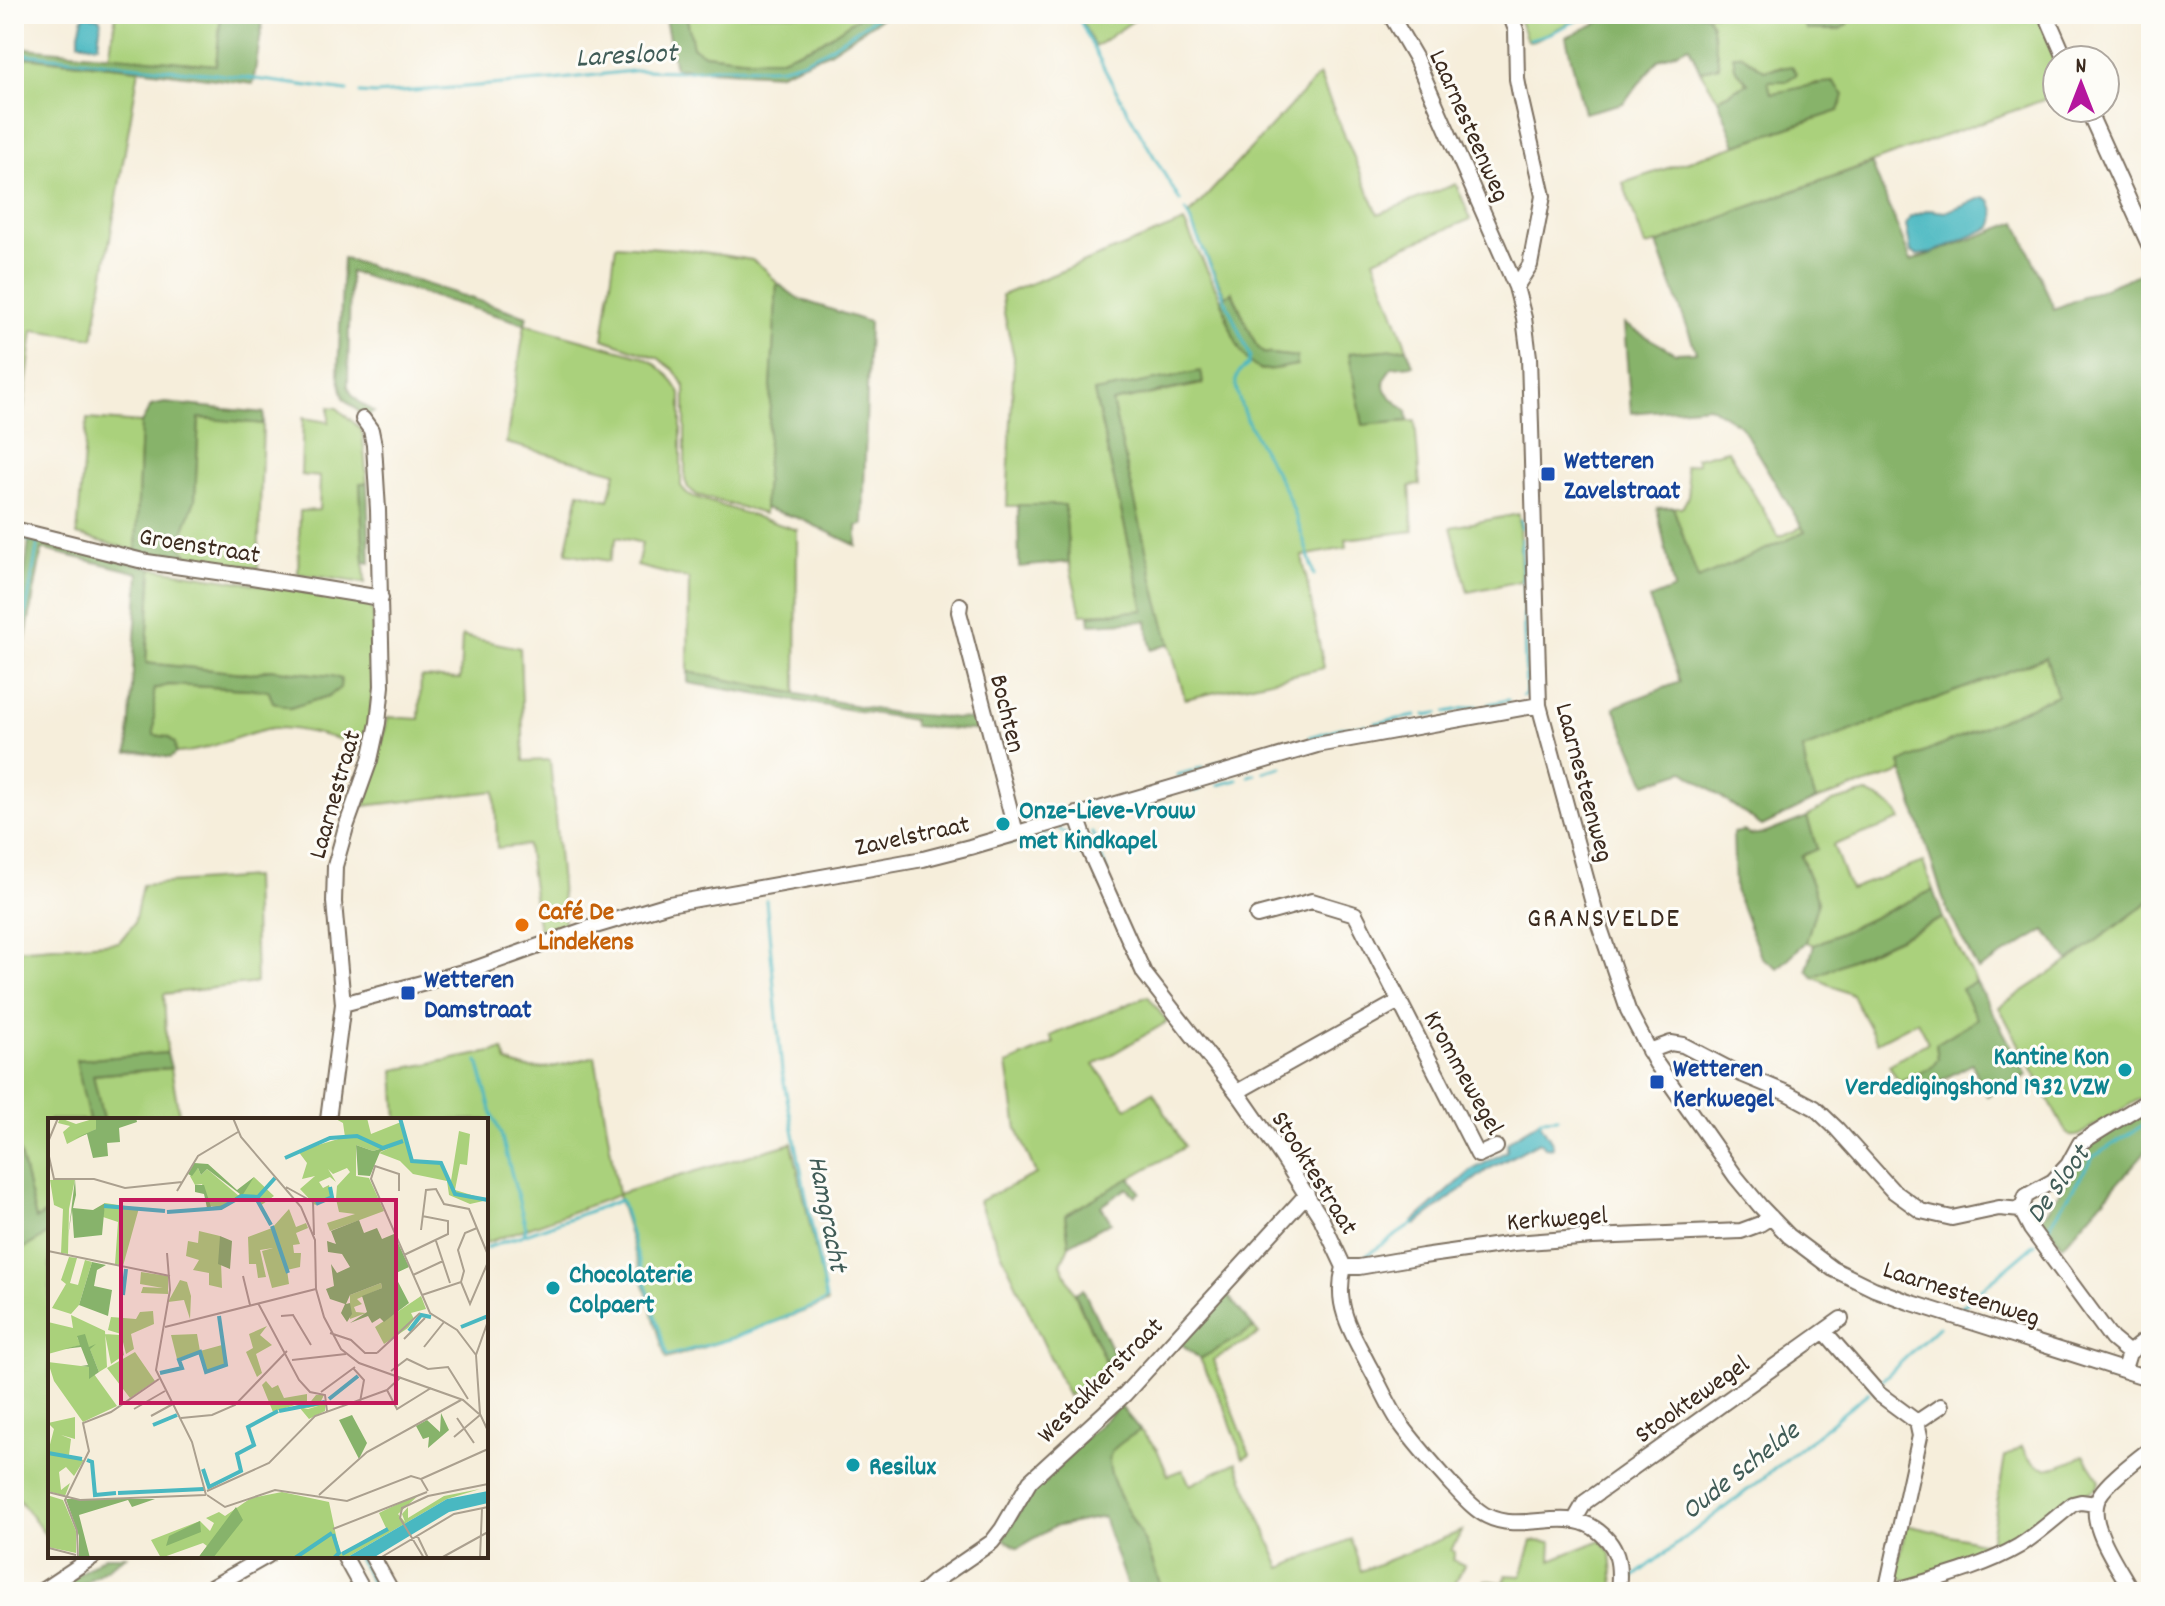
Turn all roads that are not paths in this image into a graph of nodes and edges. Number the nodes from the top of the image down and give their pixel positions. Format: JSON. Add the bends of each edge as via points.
{"nodes":[{"id":1,"x":1390,"y":14,"type":"edge"},
{"id":2,"x":1510,"y":14,"type":"edge"},
{"id":3,"x":2046,"y":14,"type":"edge"},
{"id":4,"x":2059,"y":44,"type":"edge"},
{"id":5,"x":2094,"y":124,"type":"edge"},
{"id":6,"x":2151,"y":249,"type":"edge"},
{"id":7,"x":1516,"y":287,"type":"junction"},
{"id":8,"x":363,"y":419,"type":"dead end"},
{"id":9,"x":14,"y":529,"type":"edge"},
{"id":10,"x":381,"y":598,"type":"junction"},
{"id":11,"x":960,"y":605,"type":"dead end"},
{"id":12,"x":1539,"y":705,"type":"junction"},
{"id":13,"x":1076,"y":814,"type":"junction"},
{"id":14,"x":1016,"y":833,"type":"junction"},
{"id":15,"x":1257,"y":916,"type":"dead end"},
{"id":16,"x":1399,"y":1001,"type":"junction"},
{"id":17,"x":343,"y":1004,"type":"junction"},
{"id":18,"x":1649,"y":1051,"type":"junction"},
{"id":19,"x":1237,"y":1092,"type":"junction"},
{"id":20,"x":2151,"y":1099,"type":"edge"},
{"id":21,"x":328,"y":1118,"type":"edge"},
{"id":22,"x":1496,"y":1147,"type":"dead end"},
{"id":23,"x":1307,"y":1194,"type":"junction"},
{"id":24,"x":2021,"y":1210,"type":"junction"},
{"id":25,"x":1771,"y":1217,"type":"junction"},
{"id":26,"x":1344,"y":1267,"type":"junction"},
{"id":27,"x":1841,"y":1319,"type":"dead end"},
{"id":28,"x":1825,"y":1332,"type":"junction"},
{"id":29,"x":2151,"y":1335,"type":"edge"},
{"id":30,"x":2129,"y":1353,"type":"junction"},
{"id":31,"x":2124,"y":1369,"type":"junction"},
{"id":32,"x":2151,"y":1379,"type":"edge"},
{"id":33,"x":1941,"y":1406,"type":"dead end"},
{"id":34,"x":1917,"y":1422,"type":"junction"},
{"id":35,"x":2151,"y":1448,"type":"edge"},
{"id":36,"x":2096,"y":1504,"type":"junction"},
{"id":37,"x":1574,"y":1521,"type":"junction"},
{"id":38,"x":91,"y":1558,"type":"edge"},
{"id":39,"x":263,"y":1558,"type":"edge"},
{"id":40,"x":345,"y":1558,"type":"edge"},
{"id":41,"x":373,"y":1558,"type":"edge"},
{"id":42,"x":1618,"y":1586,"type":"edge"},
{"id":43,"x":40,"y":1592,"type":"edge"},
{"id":44,"x":203,"y":1592,"type":"edge"},
{"id":45,"x":364,"y":1592,"type":"edge"},
{"id":46,"x":392,"y":1592,"type":"edge"},
{"id":47,"x":923,"y":1592,"type":"edge"},
{"id":48,"x":1888,"y":1592,"type":"edge"},
{"id":49,"x":2132,"y":1592,"type":"edge"}],
"edges":[{"from":1,"to":7,"type":"street","name":"Laarnesteenweg","via":[[1415,57]]},
{"from":2,"to":7,"type":"street","via":[[1516,30],[1517,79],[1543,196],[1530,265]]},
{"from":3,"to":4,"type":"street"},
{"from":5,"to":6,"type":"street"},
{"from":7,"to":12,"type":"street","name":"Laarnesteenweg","via":[[1529,357]]},
{"from":8,"to":10,"type":"street","name":"Laarnestraat","via":[[374,445]]},
{"from":9,"to":10,"type":"street","name":"Groenstraat","via":[[147,562]]},
{"from":10,"to":17,"type":"street","name":"Laarnestraat","via":[[378,723],[333,882]]},
{"from":11,"to":14,"type":"street","name":"Bochten"},
{"from":12,"to":13,"type":"street","name":"Zavelstraat","via":[[1317,745]]},
{"from":12,"to":18,"type":"street","name":"Laarnesteenweg","via":[[1598,922],[1623,997]]},
{"from":13,"to":14,"type":"street","name":"Zavelstraat"},
{"from":13,"to":19,"type":"street","name":"Stooktestraat","via":[[1144,973]]},
{"from":14,"to":17,"type":"street","name":"Zavelstraat","via":[[923,859],[669,904],[474,969]]},
{"from":15,"to":16,"type":"street","name":"Krommewegel","via":[[1312,901],[1355,914]]},
{"from":16,"to":19,"type":"street","name":"Krommewegel"},
{"from":16,"to":22,"type":"street","name":"Krommewegel","via":[[1478,1155]]},
{"from":17,"to":21,"type":"street","name":"Laarnestraat"},
{"from":18,"to":24,"type":"street","via":[[1671,1043],[1683,1045],[1815,1108],[1892,1190],[1921,1211],[1952,1218],[1999,1208]]},
{"from":18,"to":25,"type":"street","name":"Laarnesteenweg","via":[[1736,1177]]},
{"from":19,"to":23,"type":"street","name":"Stooktestraat"},
{"from":20,"to":24,"type":"street","via":[[2080,1143],[2068,1165],[2026,1196]]},
{"from":23,"to":26,"type":"street","name":"Stooktestraat"},
{"from":23,"to":47,"type":"street","name":"Westakkerstraat","via":[[1125,1394],[1030,1481],[992,1542]]},
{"from":24,"to":30,"type":"street","via":[[2112,1339]]},
{"from":25,"to":26,"type":"street","name":"Kerkwegel","via":[[1741,1231],[1514,1243]]},
{"from":25,"to":31,"type":"street","name":"Laarnesteenweg","via":[[1833,1269],[1874,1289]]},
{"from":26,"to":37,"type":"street","name":"Stooktestraat","via":[[1343,1311],[1350,1330],[1399,1421],[1432,1463],[1488,1516],[1504,1522]]},
{"from":27,"to":28,"type":"street","name":"Stooktewegel"},
{"from":28,"to":34,"type":"street","via":[[1874,1388]]},
{"from":28,"to":37,"type":"street","name":"Stooktewegel","via":[[1585,1502]]},
{"from":29,"to":30,"type":"street"},
{"from":30,"to":31,"type":"street"},
{"from":31,"to":32,"type":"street","name":"Laarnesteenweg"},
{"from":33,"to":34,"type":"street"},
{"from":34,"to":48,"type":"street","via":[[1920,1436]]},
{"from":35,"to":36,"type":"street","via":[[2108,1485]]},
{"from":36,"to":48,"type":"street","via":[[2073,1504],[1994,1558]]},
{"from":36,"to":49,"type":"street","via":[[2097,1527]]},
{"from":37,"to":42,"type":"street","via":[[1610,1542],[1618,1556]]},
{"from":38,"to":43,"type":"street"},
{"from":39,"to":44,"type":"street"},
{"from":40,"to":45,"type":"street"},
{"from":41,"to":46,"type":"street"}]}
